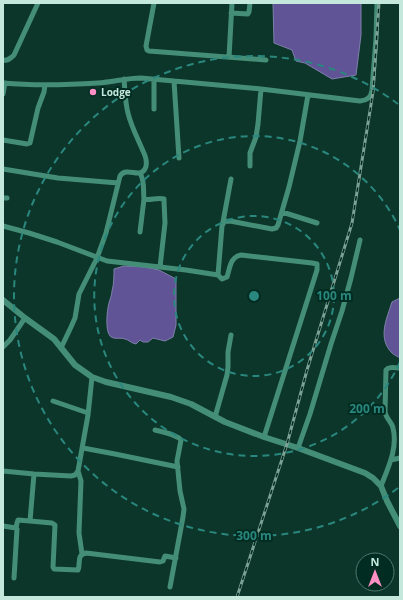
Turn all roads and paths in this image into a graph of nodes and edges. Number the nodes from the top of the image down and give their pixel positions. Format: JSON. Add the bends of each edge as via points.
{"nodes":[{"id":1,"x":38,"y":3,"type":"edge"},
{"id":2,"x":154,"y":3,"type":"edge"},
{"id":3,"x":232,"y":3,"type":"edge"},
{"id":4,"x":250,"y":3,"type":"edge"},
{"id":5,"x":377,"y":3,"type":"edge"},
{"id":6,"x":231,"y":13,"type":"junction"},
{"id":7,"x":229,"y":57,"type":"junction"},
{"id":8,"x":3,"y":60,"type":"edge"},
{"id":9,"x":266,"y":60,"type":"dead end"},
{"id":10,"x":124,"y":79,"type":"junction"},
{"id":11,"x":154,"y":79,"type":"junction"},
{"id":12,"x":174,"y":81,"type":"junction"},
{"id":13,"x":4,"y":83,"type":"edge"},
{"id":14,"x":45,"y":85,"type":"junction"},
{"id":15,"x":261,"y":89,"type":"junction"},
{"id":16,"x":3,"y":94,"type":"edge"},
{"id":17,"x":308,"y":95,"type":"junction"},
{"id":18,"x":154,"y":109,"type":"dead end"},
{"id":19,"x":3,"y":140,"type":"edge"},
{"id":20,"x":178,"y":158,"type":"dead end"},
{"id":21,"x":250,"y":166,"type":"dead end"},
{"id":22,"x":3,"y":169,"type":"edge"},
{"id":23,"x":140,"y":173,"type":"junction"},
{"id":24,"x":231,"y":179,"type":"dead end"},
{"id":25,"x":118,"y":184,"type":"junction"},
{"id":26,"x":144,"y":199,"type":"junction"},
{"id":27,"x":282,"y":212,"type":"junction"},
{"id":28,"x":223,"y":222,"type":"junction"},
{"id":29,"x":317,"y":224,"type":"dead end"},
{"id":30,"x":3,"y":226,"type":"edge"},
{"id":31,"x":140,"y":232,"type":"dead end"},
{"id":32,"x":360,"y":240,"type":"dead end"},
{"id":33,"x":97,"y":258,"type":"junction"},
{"id":34,"x":160,"y":267,"type":"junction"},
{"id":35,"x":218,"y":275,"type":"junction"},
{"id":36,"x":3,"y":300,"type":"edge"},
{"id":37,"x":24,"y":318,"type":"junction"},
{"id":38,"x":231,"y":335,"type":"dead end"},
{"id":39,"x":3,"y":347,"type":"edge"},
{"id":40,"x":61,"y":348,"type":"junction"},
{"id":41,"x":400,"y":368,"type":"edge"},
{"id":42,"x":92,"y":377,"type":"junction"},
{"id":43,"x":53,"y":401,"type":"dead end"},
{"id":44,"x":88,"y":413,"type":"junction"},
{"id":45,"x":215,"y":417,"type":"junction"},
{"id":46,"x":155,"y":430,"type":"dead end"},
{"id":47,"x":264,"y":437,"type":"junction"},
{"id":48,"x":83,"y":448,"type":"junction"},
{"id":49,"x":298,"y":448,"type":"junction"},
{"id":50,"x":400,"y":458,"type":"edge"},
{"id":51,"x":392,"y":460,"type":"junction"},
{"id":52,"x":178,"y":467,"type":"junction"},
{"id":53,"x":3,"y":471,"type":"edge"},
{"id":54,"x":78,"y":471,"type":"junction"},
{"id":55,"x":34,"y":474,"type":"junction"},
{"id":56,"x":381,"y":486,"type":"junction"},
{"id":57,"x":30,"y":521,"type":"junction"},
{"id":58,"x":3,"y":526,"type":"edge"},
{"id":59,"x":400,"y":526,"type":"edge"},
{"id":60,"x":16,"y":528,"type":"junction"},
{"id":61,"x":82,"y":554,"type":"junction"},
{"id":62,"x":176,"y":558,"type":"junction"},
{"id":63,"x":14,"y":578,"type":"dead end"},
{"id":64,"x":170,"y":587,"type":"dead end"}],
"edges":[{"from":1,"to":8,"type":"street","via":[[14,55],[11,59]]},
{"from":2,"to":7,"type":"street","via":[[147,50]]},
{"from":3,"to":6,"type":"street"},
{"from":4,"to":6,"type":"street","via":[[248,14]]},
{"from":5,"to":17,"type":"street","via":[[371,95],[368,99],[360,101]]},
{"from":6,"to":7,"type":"street"},
{"from":7,"to":9,"type":"street"},
{"from":10,"to":11,"type":"street"},
{"from":10,"to":14,"type":"street","via":[[98,83]]},
{"from":10,"to":23,"type":"street","via":[[128,113],[146,160],[145,168]]},
{"from":11,"to":12,"type":"street"},
{"from":11,"to":18,"type":"street"},
{"from":12,"to":15,"type":"street"},
{"from":12,"to":20,"type":"street"},
{"from":13,"to":14,"type":"street"},
{"from":13,"to":16,"type":"street"},
{"from":14,"to":19,"type":"street","via":[[30,143]]},
{"from":15,"to":17,"type":"street"},
{"from":15,"to":21,"type":"street"},
{"from":17,"to":27,"type":"street","via":[[300,141]]},
{"from":22,"to":25,"type":"street"},
{"from":23,"to":25,"type":"street","via":[[122,173]]},
{"from":23,"to":26,"type":"street","via":[[144,184]]},
{"from":24,"to":28,"type":"street"},
{"from":25,"to":33,"type":"street","via":[[106,234]]},
{"from":26,"to":31,"type":"street"},
{"from":26,"to":34,"type":"street","via":[[164,199],[165,223]]},
{"from":27,"to":28,"type":"street","via":[[278,225],[272,229]]},
{"from":27,"to":29,"type":"street"},
{"from":28,"to":35,"type":"street"},
{"from":30,"to":33,"type":"street","via":[[57,242]]},
{"from":32,"to":49,"type":"street","via":[[342,311]]},
{"from":33,"to":34,"type":"street"},
{"from":33,"to":40,"type":"street","via":[[79,294],[75,318]]},
{"from":34,"to":35,"type":"street"},
{"from":35,"to":47,"type":"street","via":[[222,279],[227,277],[234,258],[241,255],[317,264]]},
{"from":36,"to":37,"type":"street"},
{"from":37,"to":39,"type":"street"},
{"from":37,"to":40,"type":"street","via":[[54,339]]},
{"from":38,"to":45,"type":"street","via":[[227,375]]},
{"from":40,"to":42,"type":"street","via":[[75,365]]},
{"from":41,"to":51,"type":"street","via":[[390,367],[386,370],[385,412],[394,434]]},
{"from":42,"to":44,"type":"street"},
{"from":42,"to":45,"type":"street","via":[[171,397]]},
{"from":43,"to":44,"type":"street"},
{"from":44,"to":48,"type":"street"},
{"from":45,"to":47,"type":"street"},
{"from":46,"to":52,"type":"street","via":[[180,438]]},
{"from":47,"to":49,"type":"street"},
{"from":48,"to":52,"type":"street"},
{"from":48,"to":54,"type":"street"},
{"from":49,"to":56,"type":"street","via":[[365,473]]},
{"from":50,"to":51,"type":"street"},
{"from":51,"to":56,"type":"street"},
{"from":52,"to":62,"type":"street","via":[[184,509]]},
{"from":53,"to":55,"type":"street"},
{"from":54,"to":55,"type":"street","via":[[71,476]]},
{"from":54,"to":61,"type":"street","via":[[81,481],[79,533]]},
{"from":55,"to":57,"type":"street"},
{"from":56,"to":59,"type":"street"},
{"from":57,"to":60,"type":"street","via":[[18,520]]},
{"from":57,"to":61,"type":"street","via":[[55,525],[54,569],[78,570]]},
{"from":58,"to":60,"type":"street"},
{"from":60,"to":63,"type":"street"},
{"from":61,"to":62,"type":"street","via":[[160,562],[165,556]]},
{"from":62,"to":64,"type":"street"}]}
